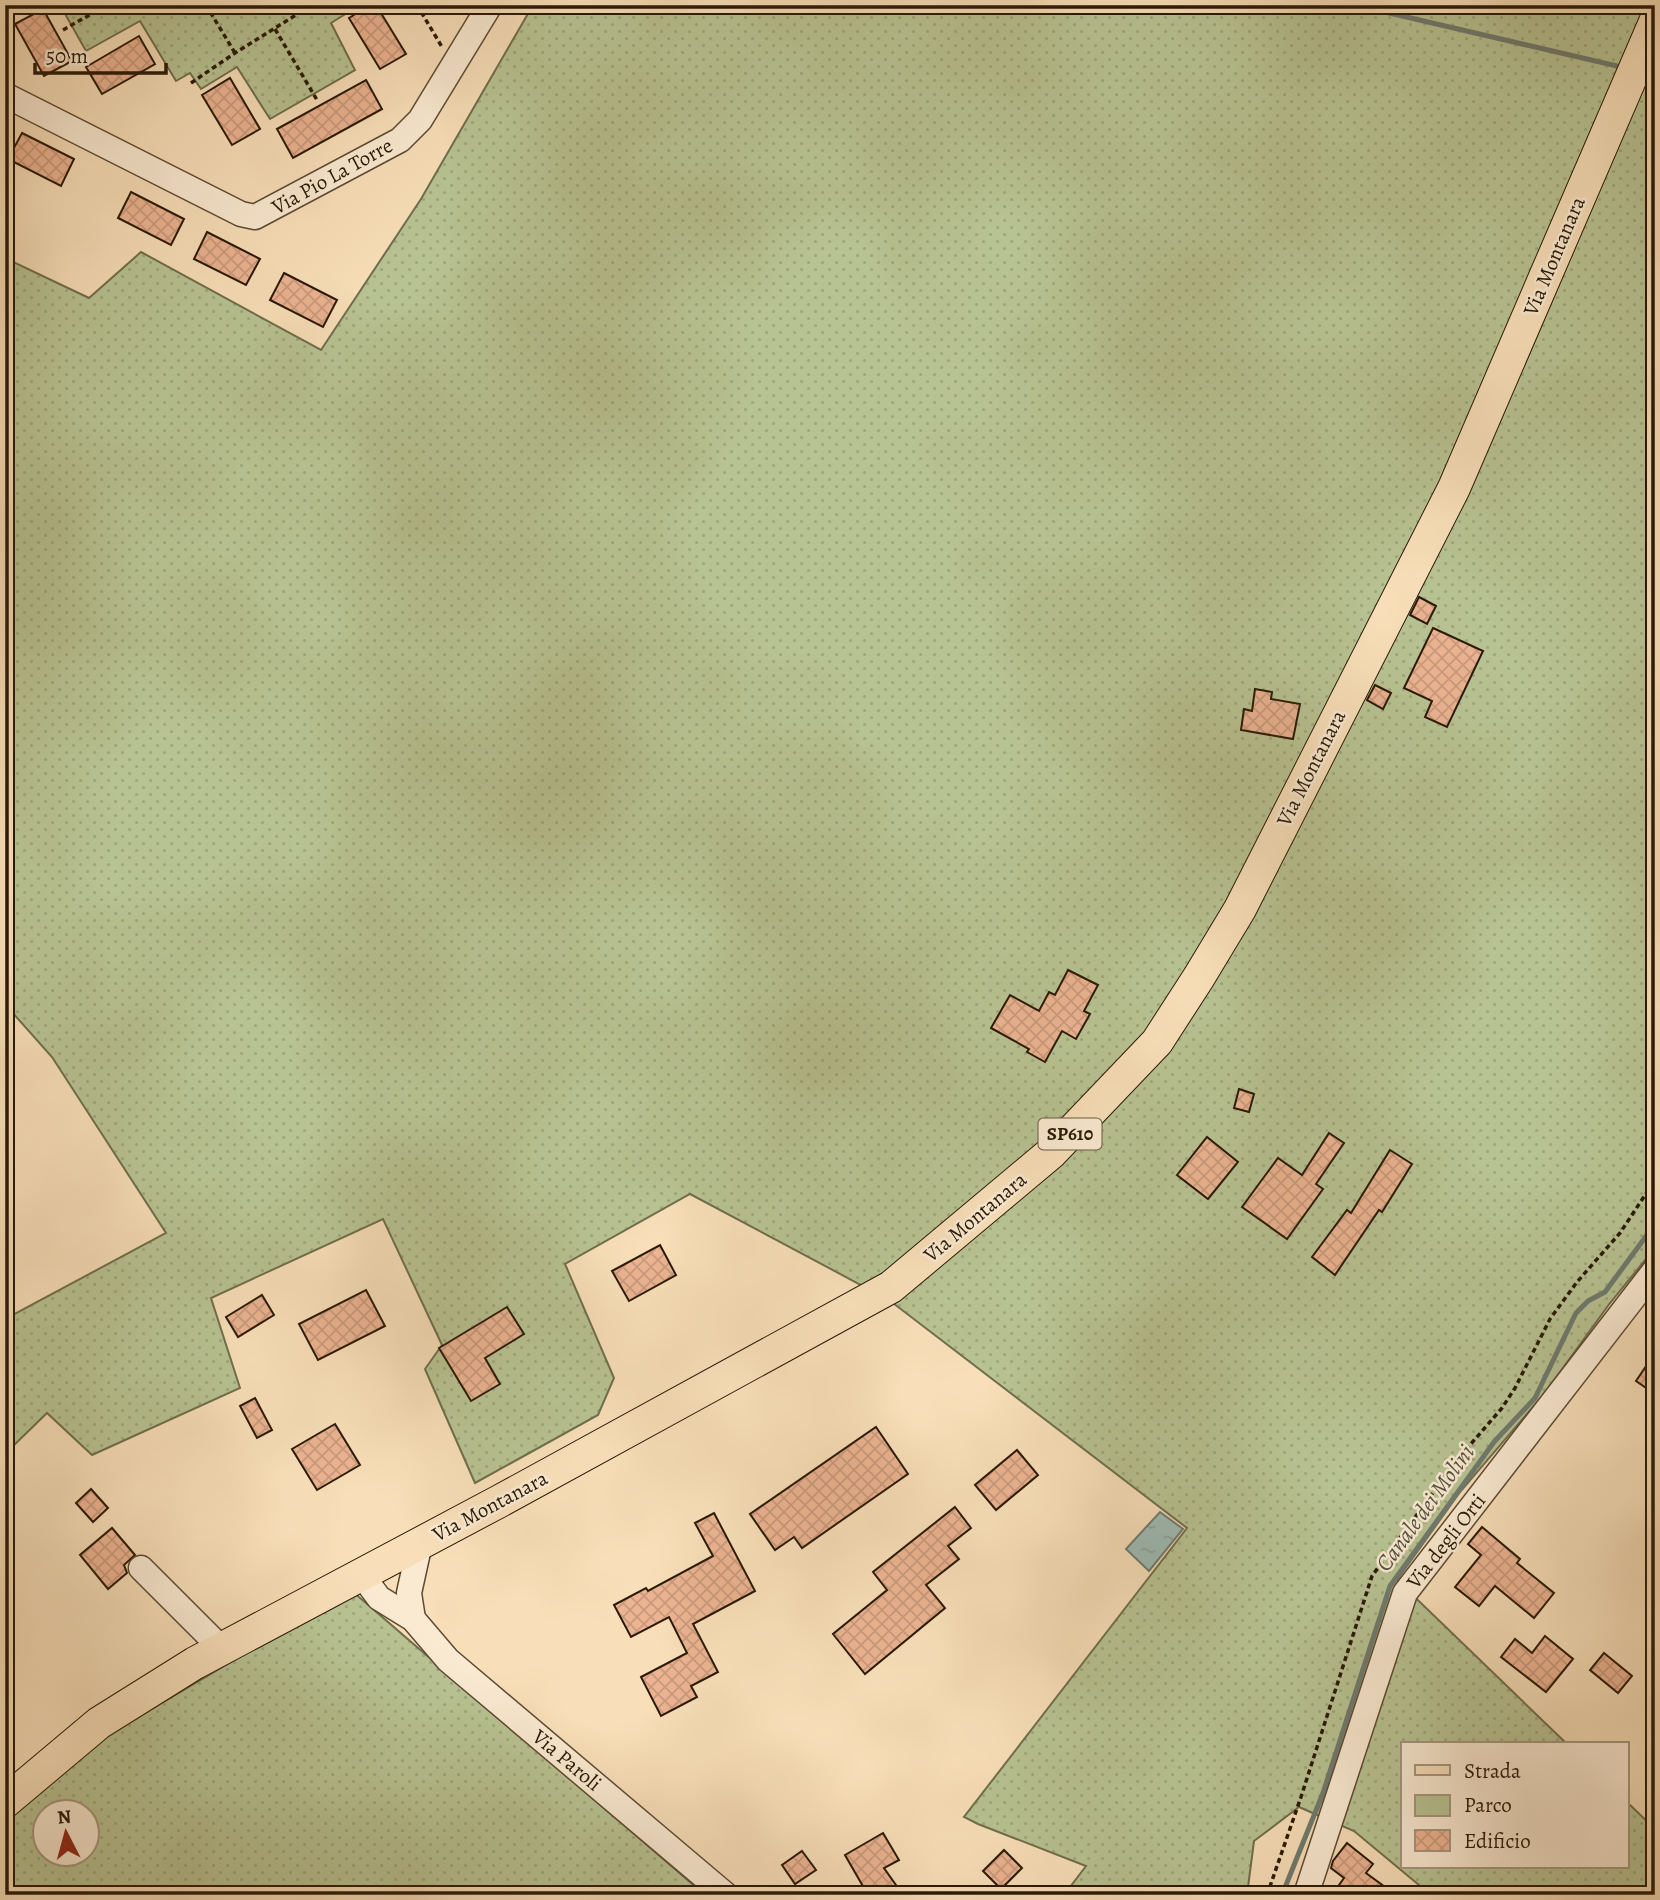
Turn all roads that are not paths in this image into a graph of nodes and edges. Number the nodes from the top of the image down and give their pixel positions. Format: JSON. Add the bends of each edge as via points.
{"nodes":[{"id":1,"x":490,"y":5,"type":"edge"},
{"id":2,"x":1655,"y":22,"type":"edge"},
{"id":3,"x":5,"y":95,"type":"edge"},
{"id":4,"x":1655,"y":1270,"type":"edge"},
{"id":5,"x":421,"y":1543,"type":"junction"},
{"id":6,"x":141,"y":1568,"type":"dead end"},
{"id":7,"x":374,"y":1568,"type":"junction"},
{"id":8,"x":409,"y":1593,"type":"junction"},
{"id":9,"x":413,"y":1619,"type":"junction"},
{"id":10,"x":222,"y":1649,"type":"junction"},
{"id":11,"x":5,"y":1802,"type":"edge"},
{"id":12,"x":726,"y":1895,"type":"edge"},
{"id":13,"x":1306,"y":1895,"type":"edge"}],
"edges":[{"from":1,"to":3,"type":"street","name":"Via Pio La Torre","via":[[420,120],[400,140],[256,217],[241,214]]},
{"from":2,"to":5,"type":"main road","name":"Via Montanara","number":"SP610","via":[[1454,488],[1240,909],[1157,1042],[1051,1153],[891,1287]]},
{"from":4,"to":13,"type":"street","name":"Via degli Orti","via":[[1405,1593]]},
{"from":5,"to":7,"type":"main road","name":"Via Montanara","number":"SP610"},
{"from":5,"to":8,"type":"street"},
{"from":6,"to":10,"type":"street"},
{"from":7,"to":8,"type":"street"},
{"from":7,"to":9,"type":"street","via":[[379,1598]]},
{"from":7,"to":10,"type":"main road","name":"Via Montanara","number":"SP610"},
{"from":8,"to":9,"type":"street"},
{"from":9,"to":12,"type":"street","name":"Via Paroli","via":[[448,1660]]},
{"from":10,"to":11,"type":"main road","name":"Via Montanara","number":"SP610","via":[[99,1723]]}]}
